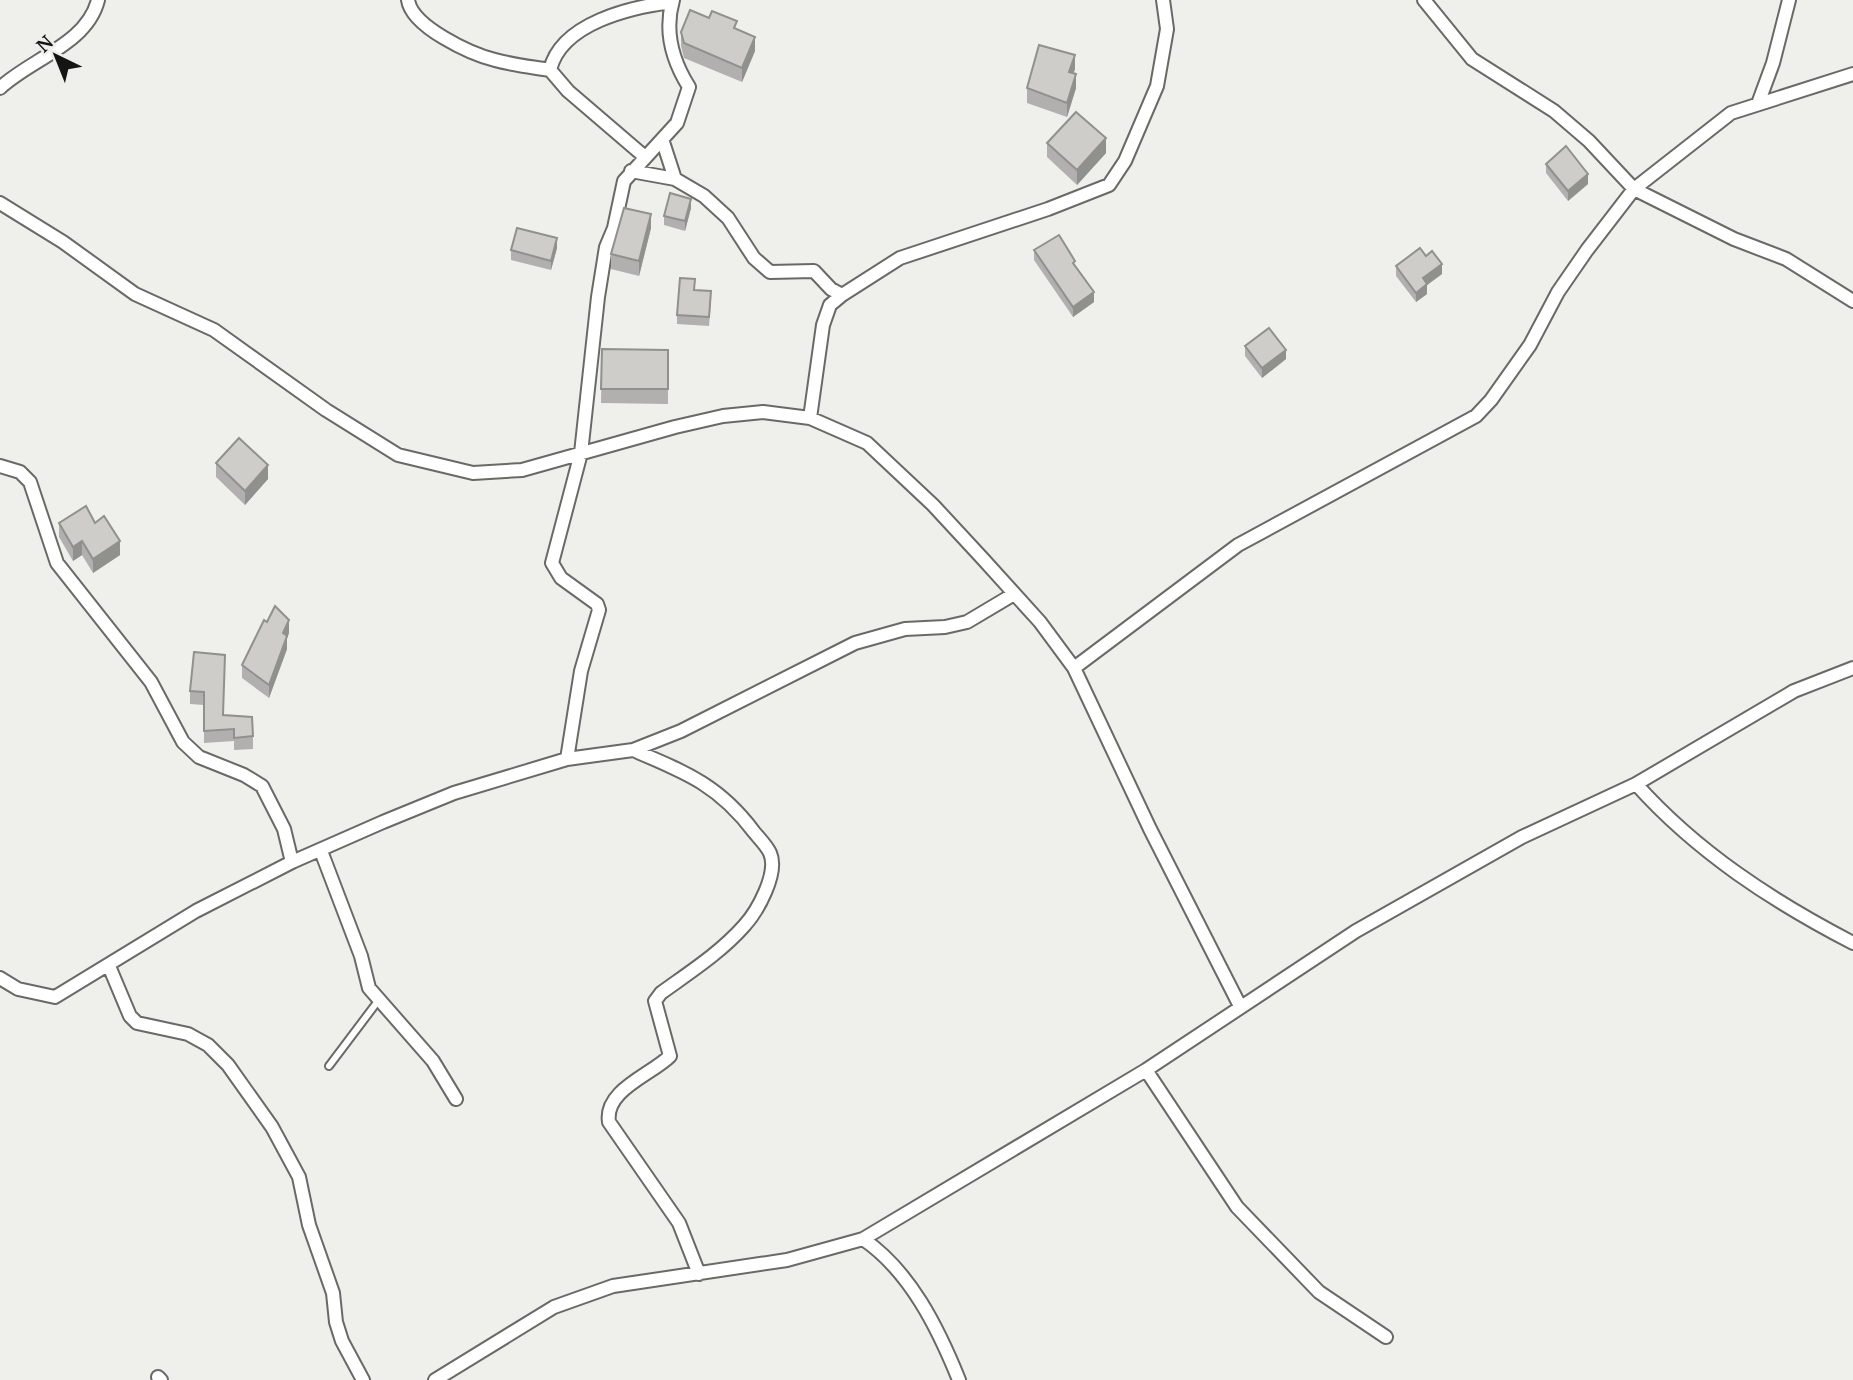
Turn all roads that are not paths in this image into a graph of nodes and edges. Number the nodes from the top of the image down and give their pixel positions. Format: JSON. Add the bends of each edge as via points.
{"nodes":[{"id":1,"x":98,"y":0,"type":"edge"},
{"id":2,"x":408,"y":0,"type":"edge"},
{"id":3,"x":1163,"y":0,"type":"edge"},
{"id":4,"x":1423,"y":0,"type":"edge"},
{"id":5,"x":1789,"y":0,"type":"edge"},
{"id":6,"x":673,"y":1,"type":"edge"},
{"id":7,"x":550,"y":70,"type":"junction"},
{"id":8,"x":1853,"y":74,"type":"edge"},
{"id":9,"x":0,"y":88,"type":"edge"},
{"id":10,"x":1759,"y":102,"type":"junction"},
{"id":11,"x":663,"y":142,"type":"junction"},
{"id":12,"x":645,"y":157,"type":"junction"},
{"id":13,"x":631,"y":171,"type":"junction"},
{"id":14,"x":675,"y":178,"type":"junction"},
{"id":15,"x":1634,"y":189,"type":"junction"},
{"id":16,"x":0,"y":203,"type":"edge"},
{"id":17,"x":842,"y":295,"type":"junction"},
{"id":18,"x":1853,"y":301,"type":"edge"},
{"id":19,"x":810,"y":418,"type":"junction"},
{"id":20,"x":581,"y":453,"type":"junction"},
{"id":21,"x":0,"y":466,"type":"edge"},
{"id":22,"x":1014,"y":594,"type":"junction"},
{"id":23,"x":1074,"y":668,"type":"junction"},
{"id":24,"x":1853,"y":668,"type":"edge"},
{"id":25,"x":633,"y":750,"type":"junction"},
{"id":26,"x":567,"y":759,"type":"junction"},
{"id":27,"x":1636,"y":784,"type":"junction"},
{"id":28,"x":321,"y":851,"type":"junction"},
{"id":29,"x":292,"y":862,"type":"junction"},
{"id":30,"x":1853,"y":943,"type":"edge"},
{"id":31,"x":109,"y":966,"type":"junction"},
{"id":32,"x":0,"y":978,"type":"edge"},
{"id":33,"x":378,"y":1001,"type":"junction"},
{"id":34,"x":1240,"y":1006,"type":"junction"},
{"id":35,"x":329,"y":1066,"type":"dead end"},
{"id":36,"x":1146,"y":1070,"type":"junction"},
{"id":37,"x":456,"y":1099,"type":"dead end"},
{"id":38,"x":863,"y":1239,"type":"junction"},
{"id":39,"x":699,"y":1274,"type":"junction"},
{"id":40,"x":1386,"y":1337,"type":"dead end"},
{"id":41,"x":363,"y":1380,"type":"edge"},
{"id":42,"x":435,"y":1380,"type":"edge"},
{"id":43,"x":959,"y":1380,"type":"edge"}],
"edges":[{"from":1,"to":9,"type":"street","via":[[71,41]]},
{"from":2,"to":7,"type":"street","via":[[409,9],[440,36],[494,60]]},
{"from":3,"to":17,"type":"street","via":[[1167,29],[1157,86],[1125,162],[1109,185],[900,258]]},
{"from":4,"to":15,"type":"street","via":[[1472,59],[1554,111]]},
{"from":5,"to":10,"type":"street"},
{"from":6,"to":7,"type":"street","via":[[632,7],[603,18],[575,36],[552,59]]},
{"from":6,"to":11,"type":"street","via":[[670,41],[676,66],[689,87],[677,123]]},
{"from":7,"to":12,"type":"street"},
{"from":8,"to":10,"type":"street"},
{"from":10,"to":15,"type":"street","via":[[1731,113]]},
{"from":11,"to":12,"type":"street"},
{"from":11,"to":14,"type":"street"},
{"from":12,"to":13,"type":"street"},
{"from":13,"to":14,"type":"street"},
{"from":13,"to":20,"type":"street","via":[[624,181],[606,247]]},
{"from":14,"to":17,"type":"street","via":[[728,218],[754,258],[771,272],[814,271]]},
{"from":15,"to":18,"type":"street","via":[[1734,239],[1786,259]]},
{"from":15,"to":23,"type":"street","via":[[1558,292],[1530,345],[1476,416],[1238,545]]},
{"from":16,"to":20,"type":"street","via":[[135,294],[214,330],[398,455],[473,473],[522,470]]},
{"from":17,"to":19,"type":"street","via":[[830,305],[823,325]]},
{"from":19,"to":20,"type":"street","via":[[763,412],[723,416]]},
{"from":19,"to":22,"type":"street","via":[[867,443],[933,505]]},
{"from":20,"to":26,"type":"street","via":[[552,563],[561,578],[599,610],[583,661]]},
{"from":21,"to":29,"type":"street","via":[[20,472],[30,482],[57,563],[151,682],[183,742],[199,757],[262,786],[280,818]]},
{"from":22,"to":23,"type":"street"},
{"from":22,"to":25,"type":"street","via":[[967,622],[905,629],[855,643],[681,731]]},
{"from":23,"to":34,"type":"street"},
{"from":24,"to":27,"type":"street","via":[[1794,691]]},
{"from":25,"to":26,"type":"street"},
{"from":25,"to":39,"type":"street","via":[[715,789],[771,854],[772,868],[760,902],[746,924],[655,1001],[670,1056],[617,1095],[608,1114],[609,1122],[679,1223]]},
{"from":26,"to":28,"type":"street","via":[[454,793]]},
{"from":27,"to":30,"type":"street","via":[[1700,848]]},
{"from":27,"to":34,"type":"street","via":[[1522,837],[1356,931]]},
{"from":28,"to":29,"type":"street"},
{"from":28,"to":33,"type":"street","via":[[369,988]]},
{"from":29,"to":31,"type":"street","via":[[196,911]]},
{"from":31,"to":32,"type":"street","via":[[55,997],[18,989]]},
{"from":31,"to":41,"type":"street","via":[[137,1023],[188,1034],[208,1045],[272,1127],[299,1177],[309,1225],[333,1293],[336,1322]]},
{"from":33,"to":35,"type":"lane"},
{"from":33,"to":37,"type":"street","via":[[433,1061]]},
{"from":34,"to":36,"type":"street"},
{"from":36,"to":38,"type":"street"},
{"from":36,"to":40,"type":"street","via":[[1237,1207],[1319,1292]]},
{"from":38,"to":39,"type":"street","via":[[787,1260]]},
{"from":38,"to":43,"type":"street","via":[[883,1253],[914,1293],[943,1341]]},
{"from":39,"to":42,"type":"street","via":[[613,1286],[554,1307]]}]}
